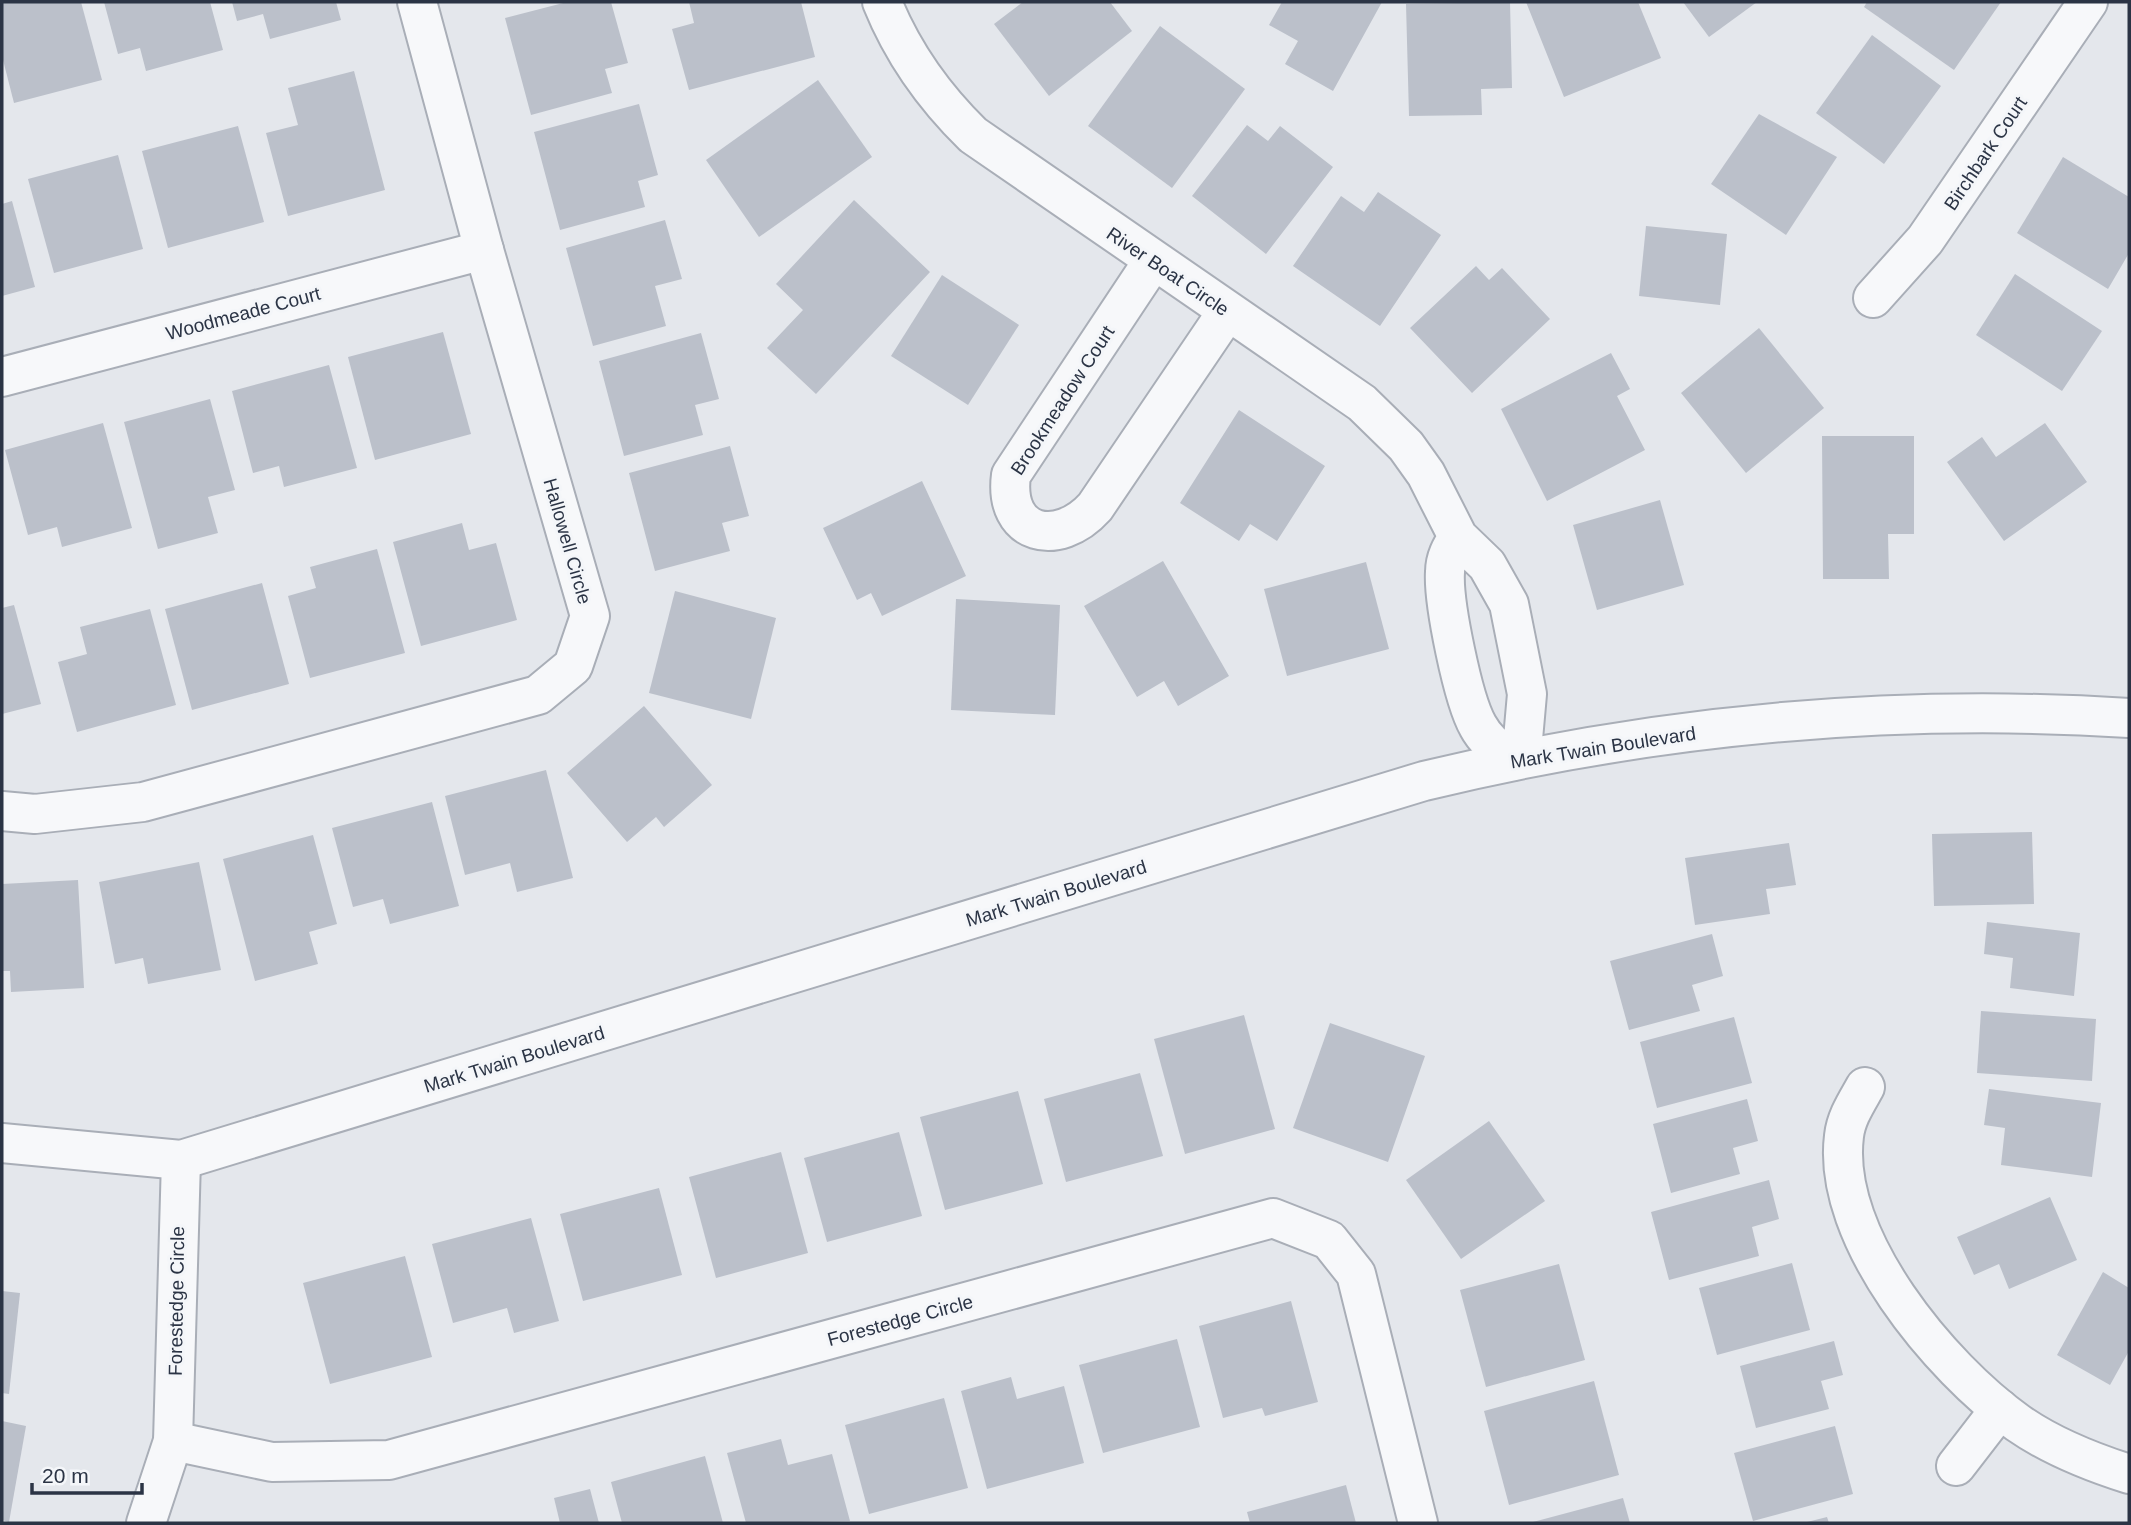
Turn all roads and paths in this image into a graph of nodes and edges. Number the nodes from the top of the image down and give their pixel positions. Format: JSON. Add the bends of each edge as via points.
{"nodes":[{"id":1,"x":417,"y":2,"type":"edge"},
{"id":2,"x":881,"y":2,"type":"edge"},
{"id":3,"x":2088,"y":2,"type":"edge"},
{"id":4,"x":484,"y":250,"type":"junction"},
{"id":5,"x":1153,"y":261,"type":"junction"},
{"id":6,"x":1873,"y":298,"type":"dead end"},
{"id":7,"x":1227,"y":312,"type":"junction"},
{"id":8,"x":2,"y":377,"type":"edge"},
{"id":9,"x":1458,"y":537,"type":"junction"},
{"id":10,"x":2129,"y":718,"type":"edge"},
{"id":11,"x":1512,"y":761,"type":"junction"},
{"id":12,"x":2,"y":811,"type":"edge"},
{"id":13,"x":1865,"y":1087,"type":"dead end"},
{"id":14,"x":2,"y":1143,"type":"edge"},
{"id":15,"x":180,"y":1160,"type":"junction"},
{"id":16,"x":2000,"y":1409,"type":"junction"},
{"id":17,"x":173,"y":1441,"type":"junction"},
{"id":18,"x":1956,"y":1466,"type":"dead end"},
{"id":19,"x":2129,"y":1474,"type":"edge"},
{"id":20,"x":146,"y":1523,"type":"edge"},
{"id":21,"x":1418,"y":1523,"type":"edge"}],
"edges":[{"from":1,"to":4,"type":"street","name":"Hallowell Circle"},
{"from":2,"to":5,"type":"street","name":"River Boat Circle","via":[[915,67],[973,135]]},
{"from":3,"to":6,"type":"street","name":"Birchbark Court","via":[[1925,240]]},
{"from":4,"to":8,"type":"street","name":"Woodmeade Court"},
{"from":4,"to":12,"type":"street","name":"Hallowell Circle","via":[[590,616],[573,666],[538,695],[143,802],[35,814]]},
{"from":5,"to":7,"type":"street","name":"River Boat Circle"},
{"from":5,"to":7,"type":"street","name":"Brookmeadow Court","via":[[1011,475],[1014,508],[1035,531],[1053,533],[1069,528],[1095,507]]},
{"from":7,"to":9,"type":"street","name":"River Boat Circle","via":[[1383,422],[1426,474]]},
{"from":9,"to":11,"type":"street","via":[[1444,570],[1445,592],[1469,707],[1492,745]]},
{"from":9,"to":11,"type":"street","name":"River Boat Circle","via":[[1488,565],[1509,604],[1527,694],[1523,739]]},
{"from":10,"to":11,"type":"street","name":"Mark Twain Boulevard","via":[[1945,713],[1825,719],[1640,738]]},
{"from":11,"to":15,"type":"street","name":"Mark Twain Boulevard","via":[[1411,785]]},
{"from":13,"to":16,"type":"street","via":[[1844,1136],[1850,1195],[1860,1225],[1914,1321],[1960,1375]]},
{"from":14,"to":15,"type":"street","name":"Mark Twain Boulevard"},
{"from":15,"to":17,"type":"street","name":"Forestedge Circle"},
{"from":16,"to":18,"type":"street"},
{"from":16,"to":19,"type":"street","via":[[2071,1452]]},
{"from":17,"to":20,"type":"street","name":"Forestedge Circle"},
{"from":17,"to":21,"type":"street","name":"Forestedge Circle","via":[[272,1461],[389,1460],[1273,1219],[1329,1240],[1356,1274]]}]}
